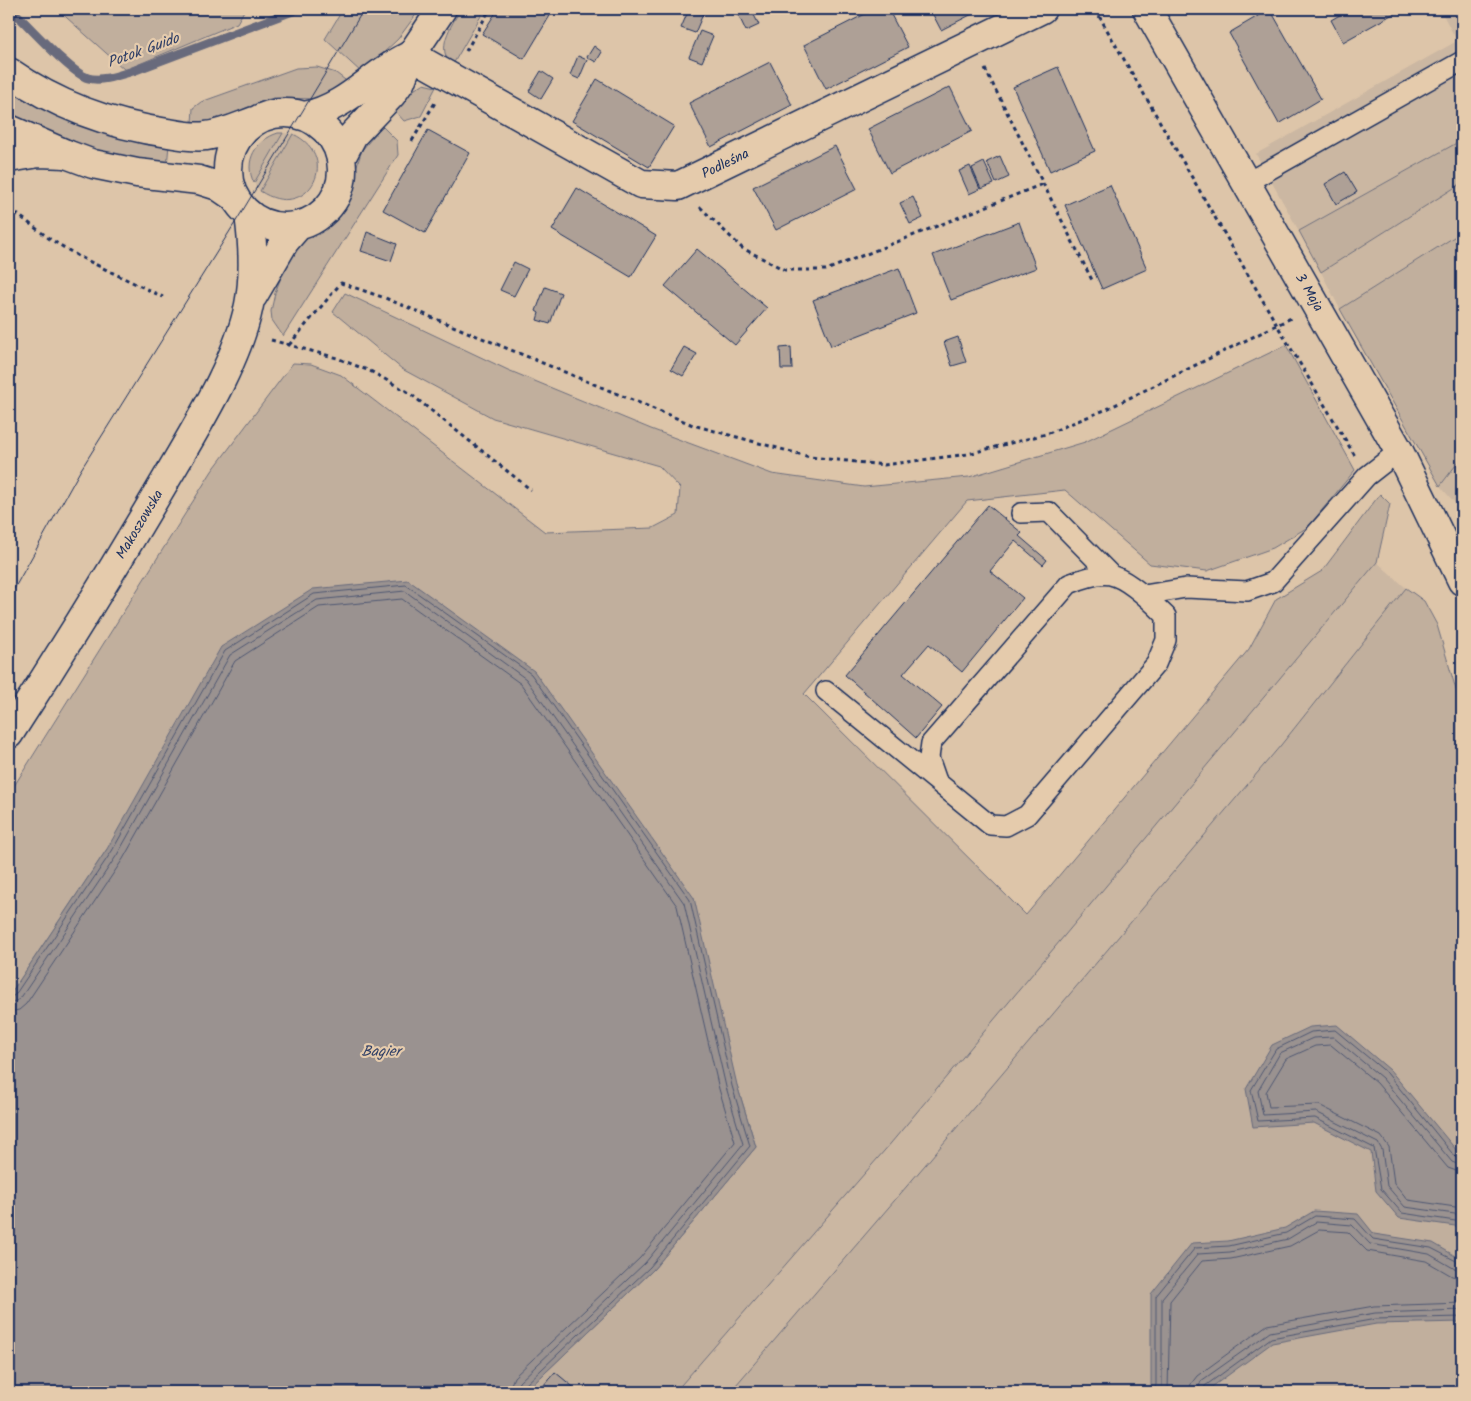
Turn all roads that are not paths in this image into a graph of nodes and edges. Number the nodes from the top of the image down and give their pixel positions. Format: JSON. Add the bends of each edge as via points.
{"nodes":[{"id":1,"x":442,"y":9,"type":"edge"},
{"id":2,"x":1042,"y":9,"type":"edge"},
{"id":3,"x":1147,"y":9,"type":"edge"},
{"id":4,"x":411,"y":55,"type":"junction"},
{"id":5,"x":1462,"y":61,"type":"edge"},
{"id":6,"x":9,"y":72,"type":"edge"},
{"id":7,"x":306,"y":116,"type":"junction"},
{"id":8,"x":260,"y":118,"type":"junction"},
{"id":9,"x":9,"y":129,"type":"edge"},
{"id":10,"x":66,"y":154,"type":"junction"},
{"id":11,"x":9,"y":158,"type":"edge"},
{"id":12,"x":342,"y":158,"type":"junction"},
{"id":13,"x":1246,"y":183,"type":"junction"},
{"id":14,"x":241,"y":205,"type":"junction"},
{"id":15,"x":298,"y":226,"type":"junction"},
{"id":16,"x":249,"y":304,"type":"junction"},
{"id":17,"x":1399,"y":451,"type":"junction"},
{"id":18,"x":1021,"y":513,"type":"dead end"},
{"id":19,"x":1455,"y":544,"type":"edge"},
{"id":20,"x":1111,"y":575,"type":"junction"},
{"id":21,"x":1462,"y":581,"type":"edge"},
{"id":22,"x":1144,"y":595,"type":"junction"},
{"id":23,"x":826,"y":691,"type":"dead end"},
{"id":24,"x":9,"y":734,"type":"edge"},
{"id":25,"x":936,"y":781,"type":"junction"}],
"edges":[{"from":1,"to":4,"type":"main road","name":"Makoszowska"},
{"from":2,"to":4,"type":"main road","name":"Podleśna","via":[[678,186],[641,184]]},
{"from":3,"to":13,"type":"main road","name":"3 Maja"},
{"from":4,"to":7,"type":"main road","name":"Makoszowska","via":[[391,64],[334,108]]},
{"from":4,"to":12,"type":"main road","name":"Makoszowska","via":[[401,81],[353,135]]},
{"from":5,"to":13,"type":"lane"},
{"from":6,"to":8,"type":"main road","via":[[32,88],[69,106],[111,122],[148,130],[204,137]]},
{"from":7,"to":8,"type":"main road","name":"Makoszowska","via":[[278,113]]},
{"from":7,"to":12,"type":"main road","name":"Makoszowska","via":[[331,135]]},
{"from":8,"to":14,"type":"main road","name":"Makoszowska","via":[[245,129],[230,151],[228,171]]},
{"from":9,"to":10,"type":"main road"},
{"from":10,"to":11,"type":"main road","via":[[39,153]]},
{"from":10,"to":14,"type":"main road","via":[[93,164],[137,173],[199,180],[218,186]]},
{"from":12,"to":15,"type":"main road","name":"Makoszowska","via":[[342,184],[328,208]]},
{"from":13,"to":17,"type":"main road","name":"3 Maja"},
{"from":14,"to":15,"type":"main road","name":"Makoszowska","via":[[268,225]]},
{"from":14,"to":16,"type":"main road","name":"Makoszowska","via":[[252,251]]},
{"from":15,"to":16,"type":"main road","name":"Makoszowska","via":[[281,248]]},
{"from":16,"to":24,"type":"main road","name":"Makoszowska","via":[[241,333],[208,406],[137,529]]},
{"from":17,"to":19,"type":"main road","name":"3 Maja"},
{"from":17,"to":22,"type":"lane","via":[[1367,476],[1273,582],[1247,591],[1186,588]]},
{"from":18,"to":20,"type":"lane","via":[[1049,512]]},
{"from":19,"to":21,"type":"main road","name":"3 Maja"},
{"from":20,"to":22,"type":"lane"},
{"from":20,"to":25,"type":"lane","via":[[1069,584],[931,743],[929,758]]},
{"from":22,"to":25,"type":"lane","via":[[1166,616],[1166,640],[1156,664],[1027,815],[1006,826],[990,825]]},
{"from":23,"to":25,"type":"lane"}]}
